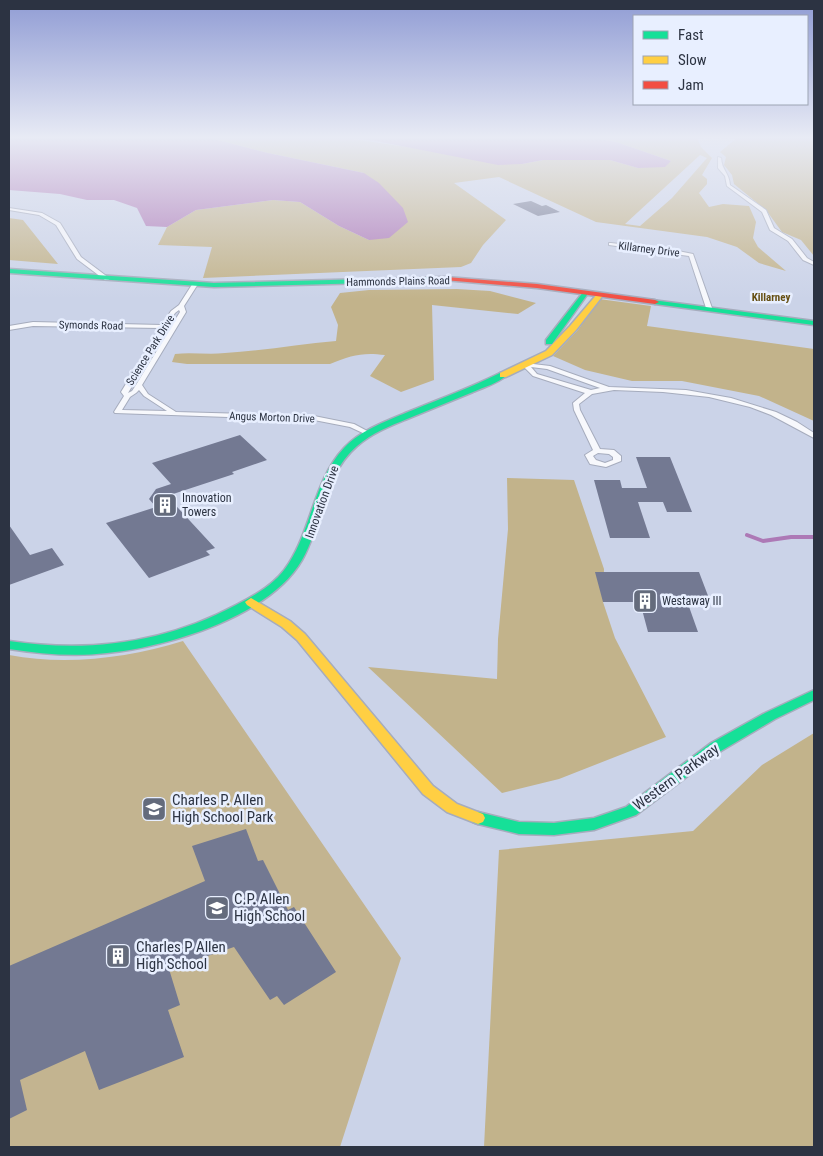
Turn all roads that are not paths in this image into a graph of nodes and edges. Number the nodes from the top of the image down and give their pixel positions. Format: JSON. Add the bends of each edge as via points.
{"nodes":[{"id":1,"x":738,"y":192,"type":"edge"},
{"id":2,"x":9,"y":209,"type":"edge"},
{"id":3,"x":611,"y":244,"type":"dead end"},
{"id":4,"x":814,"y":264,"type":"edge"},
{"id":5,"x":9,"y":271,"type":"edge"},
{"id":6,"x":107,"y":279,"type":"junction"},
{"id":7,"x":195,"y":284,"type":"junction"},
{"id":8,"x":586,"y":292,"type":"junction"},
{"id":9,"x":600,"y":294,"type":"junction"},
{"id":10,"x":182,"y":306,"type":"junction"},
{"id":11,"x":710,"y":308,"type":"junction"},
{"id":12,"x":814,"y":322,"type":"edge"},
{"id":13,"x":164,"y":327,"type":"junction"},
{"id":14,"x":174,"y":327,"type":"junction"},
{"id":15,"x":9,"y":328,"type":"edge"},
{"id":16,"x":525,"y":365,"type":"junction"},
{"id":17,"x":550,"y":380,"type":"junction"},
{"id":18,"x":139,"y":385,"type":"junction"},
{"id":19,"x":607,"y":388,"type":"junction"},
{"id":20,"x":589,"y":392,"type":"junction"},
{"id":21,"x":127,"y":396,"type":"junction"},
{"id":22,"x":582,"y":397,"type":"junction"},
{"id":23,"x":117,"y":412,"type":"joint"},
{"id":24,"x":175,"y":414,"type":"junction"},
{"id":25,"x":367,"y":433,"type":"junction"},
{"id":26,"x":814,"y":436,"type":"edge"},
{"id":27,"x":597,"y":451,"type":"dead end"},
{"id":28,"x":252,"y":602,"type":"junction"},
{"id":29,"x":9,"y":645,"type":"edge"},
{"id":30,"x":814,"y":695,"type":"edge"}],
"edges":[{"from":1,"to":4,"type":"street","via":[[764,211],[772,229],[790,240],[804,259]]},
{"from":2,"to":6,"type":"street","via":[[40,214],[58,224],[79,258]]},
{"from":3,"to":11,"type":"street","name":"Killarney Drive","via":[[691,255]]},
{"from":5,"to":6,"type":"street","name":"Hammonds Plains Road"},
{"from":6,"to":7,"type":"street","name":"Hammonds Plains Road"},
{"from":7,"to":8,"type":"street","name":"Hammonds Plains Road","via":[[440,279]]},
{"from":7,"to":10,"type":"street","name":"Science Park Drive"},
{"from":8,"to":9,"type":"street","name":"Hammonds Plains Road"},
{"from":8,"to":16,"type":"street","name":"Innovation Drive","via":[[555,337]]},
{"from":9,"to":11,"type":"street","name":"Hammonds Plains Road"},
{"from":9,"to":16,"type":"street","name":"Innovation Drive","via":[[561,341],[548,353]]},
{"from":10,"to":13,"type":"street","name":"Science Park Drive"},
{"from":10,"to":14,"type":"street","name":"Science Park Drive","via":[[183,312]]},
{"from":11,"to":12,"type":"street","name":"Hammonds Plains Road"},
{"from":13,"to":14,"type":"street","name":"Symonds Road"},
{"from":13,"to":15,"type":"street","name":"Symonds Road","via":[[33,324]]},
{"from":13,"to":21,"type":"street","name":"Science Park Drive","via":[[124,392]]},
{"from":14,"to":18,"type":"street","name":"Science Park Drive"},
{"from":16,"to":17,"type":"street","via":[[535,375]]},
{"from":16,"to":19,"type":"street","via":[[548,367]]},
{"from":16,"to":25,"type":"street","name":"Innovation Drive"},
{"from":17,"to":20,"type":"street"},
{"from":17,"to":22,"type":"street"},
{"from":18,"to":21,"type":"street","name":"Science Park Drive"},
{"from":18,"to":24,"type":"street","via":[[146,394]]},
{"from":19,"to":20,"type":"street"},
{"from":19,"to":26,"type":"street","via":[[671,390],[736,400],[768,411]]},
{"from":20,"to":22,"type":"street"},
{"from":21,"to":23,"type":"street","name":"Science Park Drive"},
{"from":22,"to":27,"type":"street","via":[[576,404],[577,410]]},
{"from":23,"to":24,"type":"street","name":"Angus Morton Drive"},
{"from":24,"to":25,"type":"street","name":"Angus Morton Drive","via":[[314,418],[352,425]]},
{"from":25,"to":28,"type":"street","name":"Innovation Drive","via":[[336,463],[309,539],[297,560],[282,580]]},
{"from":28,"to":29,"type":"street","name":"Innovation Drive","via":[[178,634],[137,645],[85,650],[40,650]]},
{"from":28,"to":30,"type":"street","name":"Western Parkway","via":[[301,637],[428,790],[452,808],[483,820],[519,828],[554,829],[594,824],[632,811],[716,747]]}]}
